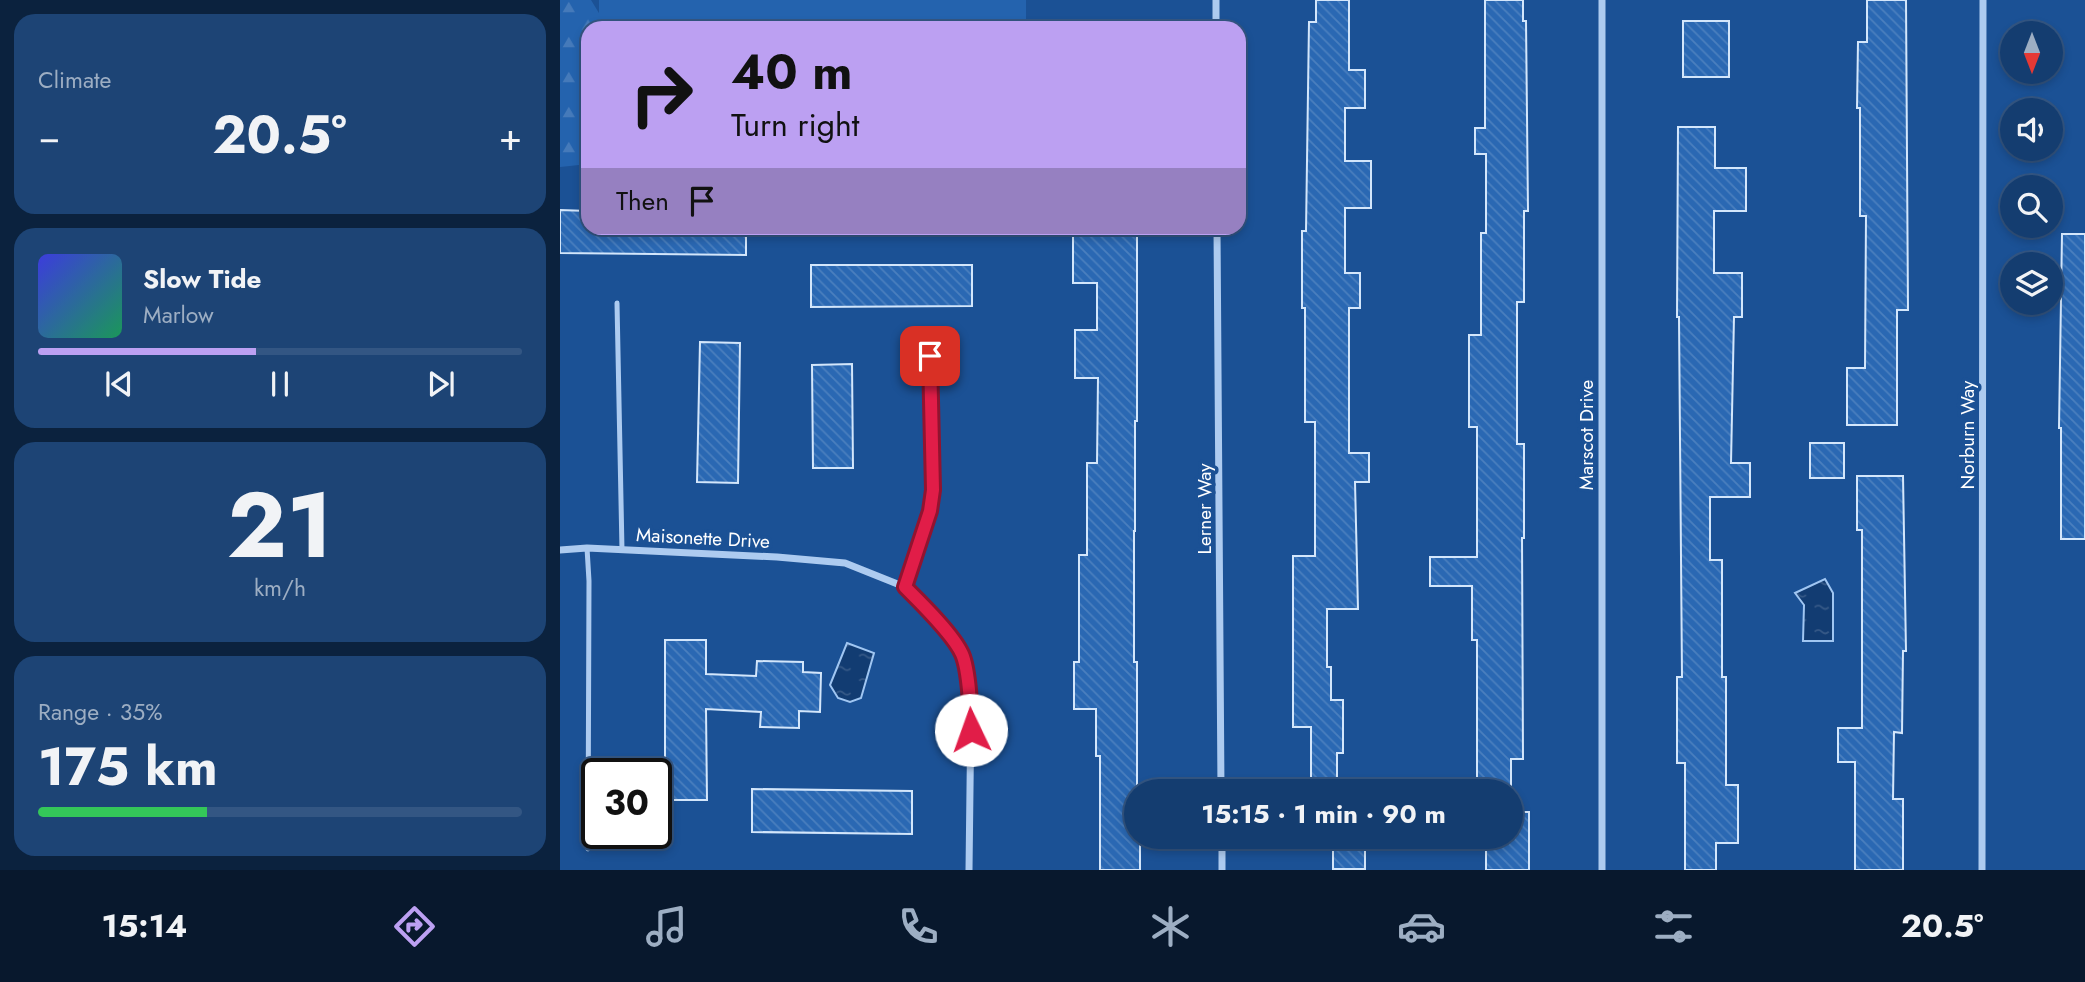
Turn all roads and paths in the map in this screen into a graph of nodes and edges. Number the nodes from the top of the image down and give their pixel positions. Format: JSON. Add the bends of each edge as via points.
{"nodes":[{"id":1,"x":1216,"y":0,"type":"edge"},
{"id":2,"x":1602,"y":0,"type":"edge"},
{"id":3,"x":1983,"y":0,"type":"edge"},
{"id":4,"x":1216,"y":21,"type":"edge"},
{"id":5,"x":1217,"y":235,"type":"edge"},
{"id":6,"x":617,"y":303,"type":"dead end"},
{"id":7,"x":930,"y":356,"type":"dead end"},
{"id":8,"x":587,"y":548,"type":"junction"},
{"id":9,"x":560,"y":550,"type":"edge"},
{"id":10,"x":622,"y":550,"type":"junction"},
{"id":11,"x":905,"y":587,"type":"junction"},
{"id":12,"x":588,"y":758,"type":"edge"},
{"id":13,"x":1221,"y":779,"type":"edge"},
{"id":14,"x":1222,"y":849,"type":"edge"},
{"id":15,"x":969,"y":870,"type":"edge"},
{"id":16,"x":1222,"y":870,"type":"edge"},
{"id":17,"x":1602,"y":870,"type":"edge"},
{"id":18,"x":1982,"y":870,"type":"edge"}],
"edges":[{"from":1,"to":4,"type":"street"},
{"from":2,"to":17,"type":"street","name":"Marscot Drive"},
{"from":3,"to":18,"type":"street","name":"Norburn Way"},
{"from":5,"to":13,"type":"street","name":"Lerner Way"},
{"from":6,"to":10,"type":"lane"},
{"from":7,"to":11,"type":"lane","via":[[933,490]]},
{"from":8,"to":9,"type":"street","name":"Maisonette Drive"},
{"from":8,"to":10,"type":"street","name":"Maisonette Drive"},
{"from":8,"to":12,"type":"lane"},
{"from":10,"to":11,"type":"street","name":"Maisonette Drive","via":[[845,563]]},
{"from":11,"to":15,"type":"street","via":[[962,654],[971,707]]},
{"from":14,"to":16,"type":"street"}]}
